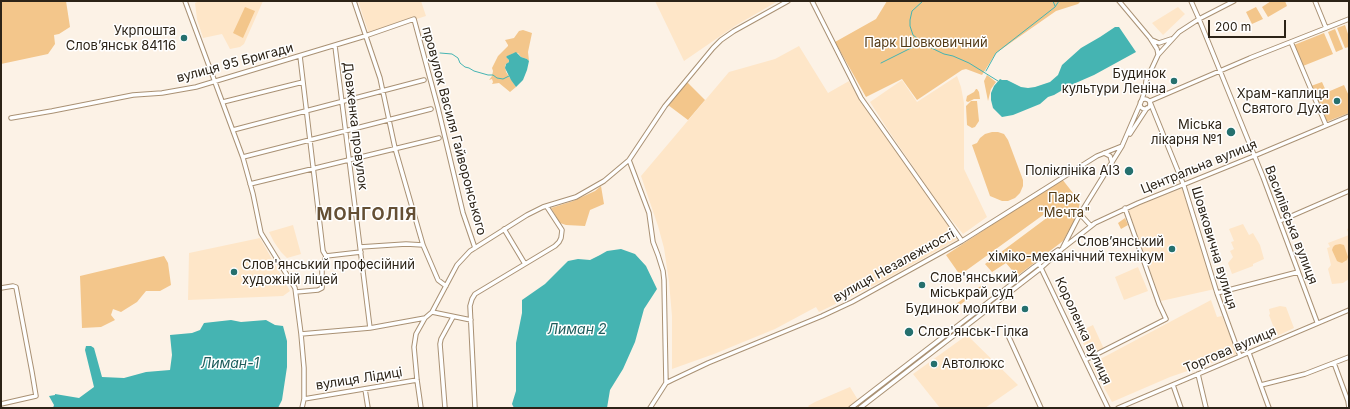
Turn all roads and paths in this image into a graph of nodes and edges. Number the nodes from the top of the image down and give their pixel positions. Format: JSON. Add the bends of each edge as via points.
{"nodes":[{"id":1,"x":185,"y":1,"type":"edge"},
{"id":2,"x":354,"y":1,"type":"edge"},
{"id":3,"x":788,"y":1,"type":"edge"},
{"id":4,"x":812,"y":1,"type":"edge"},
{"id":5,"x":1119,"y":1,"type":"edge"},
{"id":6,"x":1191,"y":1,"type":"edge"},
{"id":7,"x":1234,"y":1,"type":"edge"},
{"id":8,"x":1315,"y":1,"type":"edge"},
{"id":9,"x":414,"y":19,"type":"joint"},
{"id":10,"x":1199,"y":19,"type":"junction"},
{"id":11,"x":1349,"y":19,"type":"edge"},
{"id":12,"x":1326,"y":28,"type":"junction"},
{"id":13,"x":365,"y":36,"type":"junction"},
{"id":14,"x":1150,"y":38,"type":"junction"},
{"id":15,"x":1173,"y":38,"type":"junction"},
{"id":16,"x":1291,"y":42,"type":"junction"},
{"id":17,"x":335,"y":46,"type":"junction"},
{"id":18,"x":1158,"y":55,"type":"junction"},
{"id":19,"x":300,"y":56,"type":"junction"},
{"id":20,"x":1220,"y":72,"type":"junction"},
{"id":21,"x":424,"y":80,"type":"dead end"},
{"id":22,"x":1146,"y":81,"type":"junction"},
{"id":23,"x":216,"y":82,"type":"junction"},
{"id":24,"x":303,"y":82,"type":"junction"},
{"id":25,"x":382,"y":90,"type":"junction"},
{"id":26,"x":342,"y":101,"type":"junction"},
{"id":27,"x":1150,"y":101,"type":"junction"},
{"id":28,"x":223,"y":102,"type":"junction"},
{"id":29,"x":1141,"y":102,"type":"junction"},
{"id":30,"x":431,"y":109,"type":"dead end"},
{"id":31,"x":1147,"y":109,"type":"junction"},
{"id":32,"x":306,"y":110,"type":"junction"},
{"id":33,"x":1155,"y":114,"type":"junction"},
{"id":34,"x":1349,"y":116,"type":"edge"},
{"id":35,"x":11,"y":118,"type":"dead end"},
{"id":36,"x":388,"y":120,"type":"junction"},
{"id":37,"x":1326,"y":125,"type":"junction"},
{"id":38,"x":233,"y":130,"type":"junction"},
{"id":39,"x":345,"y":131,"type":"junction"},
{"id":40,"x":439,"y":138,"type":"dead end"},
{"id":41,"x":310,"y":140,"type":"junction"},
{"id":42,"x":1122,"y":146,"type":"junction"},
{"id":43,"x":395,"y":148,"type":"junction"},
{"id":44,"x":1106,"y":152,"type":"junction"},
{"id":45,"x":1117,"y":155,"type":"junction"},
{"id":46,"x":1110,"y":156,"type":"junction"},
{"id":47,"x":1254,"y":156,"type":"junction"},
{"id":48,"x":243,"y":157,"type":"junction"},
{"id":49,"x":349,"y":160,"type":"junction"},
{"id":50,"x":629,"y":160,"type":"junction"},
{"id":51,"x":1112,"y":164,"type":"junction"},
{"id":52,"x":313,"y":169,"type":"junction"},
{"id":53,"x":250,"y":184,"type":"junction"},
{"id":54,"x":1184,"y":184,"type":"junction"},
{"id":55,"x":1349,"y":191,"type":"edge"},
{"id":56,"x":547,"y":207,"type":"junction"},
{"id":57,"x":1125,"y":208,"type":"junction"},
{"id":58,"x":1080,"y":214,"type":"junction"},
{"id":59,"x":1280,"y":222,"type":"junction"},
{"id":60,"x":1091,"y":226,"type":"junction"},
{"id":61,"x":504,"y":229,"type":"junction"},
{"id":62,"x":962,"y":240,"type":"junction"},
{"id":63,"x":423,"y":245,"type":"junction"},
{"id":64,"x":360,"y":247,"type":"junction"},
{"id":65,"x":475,"y":248,"type":"junction"},
{"id":66,"x":1062,"y":248,"type":"junction"},
{"id":67,"x":360,"y":252,"type":"junction"},
{"id":68,"x":326,"y":256,"type":"junction"},
{"id":69,"x":1038,"y":263,"type":"junction"},
{"id":70,"x":525,"y":264,"type":"junction"},
{"id":71,"x":1041,"y":268,"type":"junction"},
{"id":72,"x":1298,"y":272,"type":"junction"},
{"id":73,"x":446,"y":286,"type":"junction"},
{"id":74,"x":1,"y":288,"type":"edge"},
{"id":75,"x":296,"y":292,"type":"junction"},
{"id":76,"x":1217,"y":294,"type":"junction"},
{"id":77,"x":1349,"y":310,"type":"edge"},
{"id":78,"x":432,"y":312,"type":"junction"},
{"id":79,"x":453,"y":317,"type":"junction"},
{"id":80,"x":425,"y":318,"type":"junction"},
{"id":81,"x":471,"y":320,"type":"junction"},
{"id":82,"x":1318,"y":322,"type":"junction"},
{"id":83,"x":370,"y":328,"type":"junction"},
{"id":84,"x":1007,"y":333,"type":"dead end"},
{"id":85,"x":301,"y":334,"type":"junction"},
{"id":86,"x":1249,"y":352,"type":"junction"},
{"id":87,"x":1240,"y":356,"type":"junction"},
{"id":88,"x":1349,"y":357,"type":"edge"},
{"id":89,"x":1086,"y":360,"type":"junction"},
{"id":90,"x":1334,"y":364,"type":"junction"},
{"id":91,"x":1198,"y":374,"type":"junction"},
{"id":92,"x":417,"y":380,"type":"junction"},
{"id":93,"x":666,"y":383,"type":"junction"},
{"id":94,"x":1173,"y":385,"type":"junction"},
{"id":95,"x":1261,"y":385,"type":"junction"},
{"id":96,"x":365,"y":389,"type":"junction"},
{"id":97,"x":304,"y":399,"type":"junction"},
{"id":98,"x":1,"y":404,"type":"edge"},
{"id":99,"x":302,"y":408,"type":"edge"},
{"id":100,"x":368,"y":408,"type":"edge"},
{"id":101,"x":421,"y":408,"type":"edge"},
{"id":102,"x":445,"y":408,"type":"edge"},
{"id":103,"x":475,"y":408,"type":"edge"},
{"id":104,"x":650,"y":408,"type":"edge"},
{"id":105,"x":851,"y":408,"type":"edge"},
{"id":106,"x":860,"y":408,"type":"edge"},
{"id":107,"x":1041,"y":408,"type":"edge"},
{"id":108,"x":1108,"y":408,"type":"edge"},
{"id":109,"x":1118,"y":408,"type":"edge"},
{"id":110,"x":1181,"y":408,"type":"edge"},
{"id":111,"x":1206,"y":408,"type":"edge"},
{"id":112,"x":1269,"y":408,"type":"edge"},
{"id":113,"x":1349,"y":408,"type":"edge"}],
"edges":[{"from":1,"to":23,"type":"street"},
{"from":2,"to":13,"type":"street"},
{"from":3,"to":50,"type":"street","via":[[721,40],[665,106]]},
{"from":4,"to":62,"type":"street","via":[[861,98]]},
{"from":5,"to":14,"type":"street"},
{"from":6,"to":10,"type":"street","name":"Василівська вулиця"},
{"from":7,"to":10,"type":"street"},
{"from":8,"to":12,"type":"street"},
{"from":9,"to":13,"type":"street","name":"вулиця 95 Бригади"},
{"from":9,"to":65,"type":"street","name":"провулок Василя Гайворонського","via":[[463,213]]},
{"from":10,"to":15,"type":"street"},
{"from":10,"to":20,"type":"street","name":"Василівська вулиця"},
{"from":11,"to":12,"type":"street"},
{"from":12,"to":16,"type":"street"},
{"from":13,"to":17,"type":"street","name":"вулиця 95 Бригади"},
{"from":13,"to":25,"type":"street"},
{"from":14,"to":15,"type":"street","via":[[1159,43]]},
{"from":14,"to":18,"type":"street"},
{"from":15,"to":18,"type":"street"},
{"from":16,"to":20,"type":"street"},
{"from":16,"to":37,"type":"street"},
{"from":17,"to":19,"type":"street","name":"вулиця 95 Бригади"},
{"from":17,"to":26,"type":"street","name":"Довженка провулок"},
{"from":18,"to":22,"type":"street"},
{"from":19,"to":23,"type":"street","name":"вулиця 95 Бригади"},
{"from":19,"to":24,"type":"street"},
{"from":20,"to":27,"type":"street"},
{"from":20,"to":47,"type":"street","name":"Василівська вулиця"},
{"from":21,"to":25,"type":"street"},
{"from":22,"to":27,"type":"street","name":"Шовковична вулиця"},
{"from":22,"to":29,"type":"street"},
{"from":23,"to":28,"type":"street"},
{"from":23,"to":35,"type":"street","name":"вулиця 95 Бригади"},
{"from":24,"to":28,"type":"street"},
{"from":24,"to":32,"type":"street"},
{"from":25,"to":26,"type":"street"},
{"from":25,"to":36,"type":"street"},
{"from":26,"to":32,"type":"street"},
{"from":26,"to":39,"type":"street","name":"Довженка провулок"},
{"from":27,"to":29,"type":"street","via":[[1144,99]]},
{"from":27,"to":31,"type":"street"},
{"from":27,"to":33,"type":"street","name":"Шовковична вулиця"},
{"from":28,"to":38,"type":"street"},
{"from":29,"to":31,"type":"street"},
{"from":29,"to":42,"type":"street"},
{"from":30,"to":36,"type":"street"},
{"from":31,"to":33,"type":"street"},
{"from":31,"to":42,"type":"street"},
{"from":32,"to":38,"type":"street"},
{"from":32,"to":41,"type":"street"},
{"from":33,"to":54,"type":"street","name":"Шовковична вулиця"},
{"from":34,"to":37,"type":"street","name":"Центральна вулиця"},
{"from":36,"to":39,"type":"street"},
{"from":36,"to":43,"type":"street"},
{"from":37,"to":47,"type":"street","name":"Центральна вулиця"},
{"from":38,"to":48,"type":"street"},
{"from":39,"to":41,"type":"street"},
{"from":39,"to":49,"type":"street","name":"Довженка провулок"},
{"from":40,"to":43,"type":"street"},
{"from":41,"to":48,"type":"street"},
{"from":41,"to":52,"type":"street"},
{"from":42,"to":44,"type":"street","name":"вулиця Незалежності"},
{"from":42,"to":45,"type":"street"},
{"from":43,"to":49,"type":"street"},
{"from":43,"to":63,"type":"street"},
{"from":44,"to":45,"type":"street"},
{"from":44,"to":46,"type":"street"},
{"from":44,"to":62,"type":"street","name":"вулиця Незалежності"},
{"from":45,"to":46,"type":"street"},
{"from":45,"to":51,"type":"street"},
{"from":46,"to":51,"type":"street"},
{"from":47,"to":54,"type":"street","name":"Центральна вулиця"},
{"from":47,"to":59,"type":"street","name":"Василівська вулиця"},
{"from":48,"to":53,"type":"street"},
{"from":49,"to":52,"type":"street"},
{"from":49,"to":64,"type":"street","name":"Довженка провулок"},
{"from":50,"to":56,"type":"street","via":[[586,193]]},
{"from":50,"to":93,"type":"street","via":[[649,213],[653,242],[663,271]]},
{"from":51,"to":58,"type":"street"},
{"from":52,"to":53,"type":"street"},
{"from":52,"to":68,"type":"street","via":[[323,251]]},
{"from":53,"to":75,"type":"street","via":[[261,233]]},
{"from":54,"to":57,"type":"street","name":"Центральна вулиця"},
{"from":54,"to":76,"type":"street","name":"Шовковична вулиця"},
{"from":55,"to":59,"type":"street"},
{"from":56,"to":61,"type":"street"},
{"from":56,"to":70,"type":"street","via":[[561,227],[561,238],[555,246]]},
{"from":57,"to":60,"type":"street","name":"Центральна вулиця"},
{"from":57,"to":89,"type":"street","via":[[1166,319]]},
{"from":58,"to":60,"type":"street"},
{"from":58,"to":66,"type":"street"},
{"from":59,"to":72,"type":"street","name":"Василівська вулиця"},
{"from":60,"to":66,"type":"street","name":"Центральна вулиця"},
{"from":61,"to":65,"type":"street"},
{"from":61,"to":70,"type":"street"},
{"from":62,"to":93,"type":"street","name":"вулиця Незалежності","via":[[852,302]]},
{"from":63,"to":64,"type":"street"},
{"from":63,"to":73,"type":"street","via":[[438,280]]},
{"from":64,"to":67,"type":"street","name":"Довженка провулок"},
{"from":65,"to":73,"type":"street","via":[[457,265]]},
{"from":66,"to":69,"type":"street","name":"Центральна вулиця"},
{"from":66,"to":71,"type":"street","name":"Центральна вулиця"},
{"from":67,"to":68,"type":"street"},
{"from":67,"to":83,"type":"street","name":"Довженка провулок"},
{"from":68,"to":75,"type":"street","via":[[322,269],[322,288]]},
{"from":69,"to":71,"type":"street","name":"Короленка вулиця"},
{"from":69,"to":105,"type":"street","name":"Центральна вулиця"},
{"from":70,"to":81,"type":"street","via":[[475,294],[471,302]]},
{"from":71,"to":89,"type":"street","name":"Короленка вулиця"},
{"from":71,"to":106,"type":"street","name":"Центральна вулиця"},
{"from":72,"to":76,"type":"street"},
{"from":72,"to":82,"type":"street","name":"Василівська вулиця"},
{"from":73,"to":78,"type":"street"},
{"from":74,"to":98,"type":"street","via":[[16,287],[36,396]]},
{"from":75,"to":85,"type":"street"},
{"from":76,"to":87,"type":"street","name":"Шовковична вулиця"},
{"from":77,"to":82,"type":"street","name":"Торгова вулиця"},
{"from":78,"to":79,"type":"street"},
{"from":78,"to":80,"type":"street"},
{"from":79,"to":81,"type":"street"},
{"from":79,"to":102,"type":"street","via":[[440,344]]},
{"from":80,"to":83,"type":"street"},
{"from":80,"to":92,"type":"street","via":[[415,341]]},
{"from":81,"to":103,"type":"street"},
{"from":82,"to":86,"type":"street","name":"Торгова вулиця"},
{"from":83,"to":85,"type":"street"},
{"from":84,"to":107,"type":"street"},
{"from":85,"to":97,"type":"street"},
{"from":86,"to":87,"type":"street","name":"Торгова вулиця"},
{"from":86,"to":95,"type":"street"},
{"from":87,"to":91,"type":"street","name":"Торгова вулиця"},
{"from":88,"to":90,"type":"street"},
{"from":89,"to":108,"type":"street","name":"Короленка вулиця"},
{"from":90,"to":95,"type":"street"},
{"from":90,"to":113,"type":"street"},
{"from":91,"to":94,"type":"street","name":"Торгова вулиця"},
{"from":91,"to":111,"type":"street"},
{"from":92,"to":96,"type":"street","name":"вулиця Лідиці"},
{"from":92,"to":101,"type":"street"},
{"from":93,"to":104,"type":"street"},
{"from":94,"to":109,"type":"street","name":"Торгова вулиця"},
{"from":94,"to":110,"type":"street"},
{"from":95,"to":112,"type":"street"},
{"from":96,"to":97,"type":"street","name":"вулиця Лідиці"},
{"from":96,"to":100,"type":"street"},
{"from":97,"to":99,"type":"street"}]}
